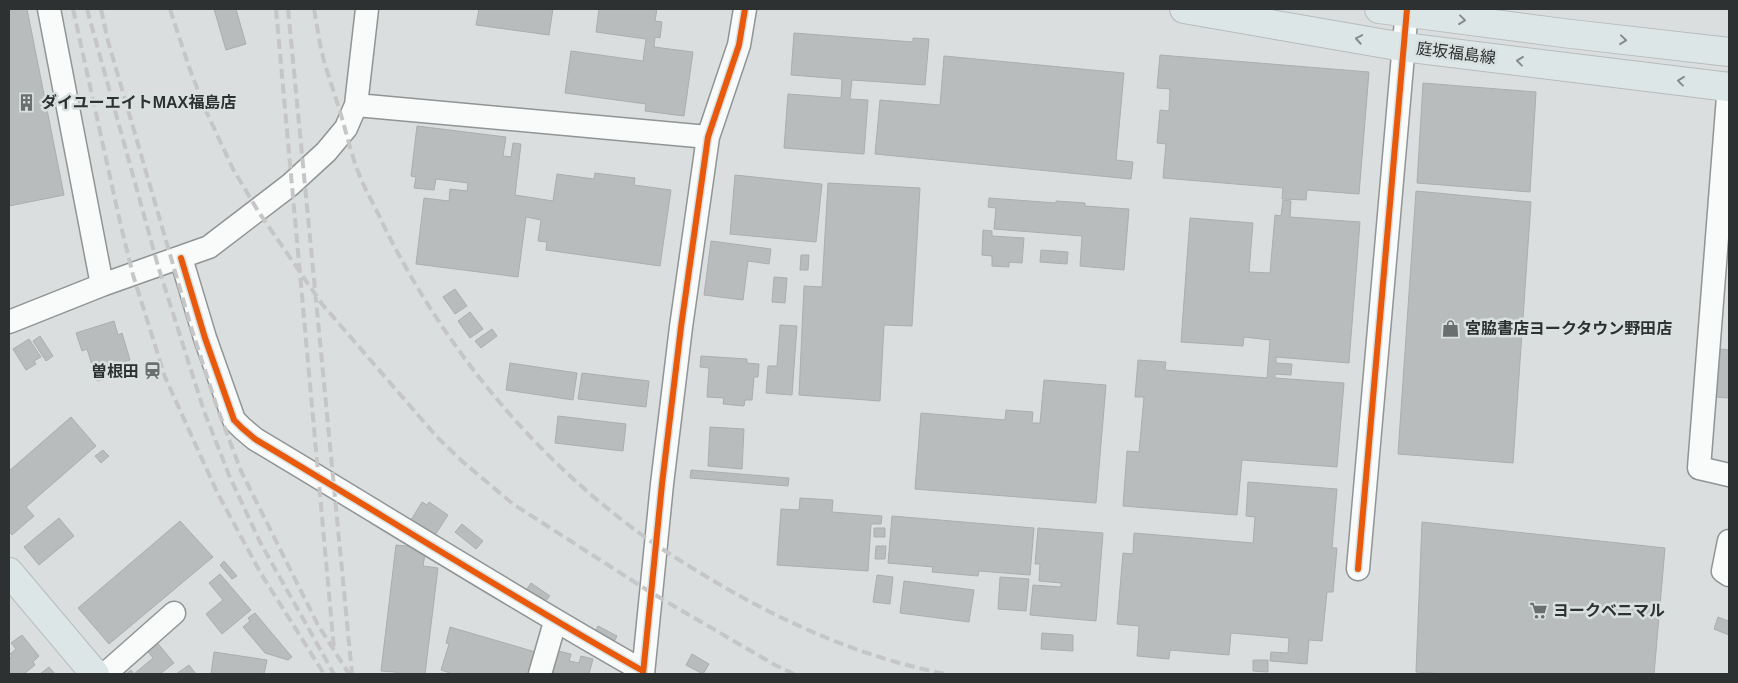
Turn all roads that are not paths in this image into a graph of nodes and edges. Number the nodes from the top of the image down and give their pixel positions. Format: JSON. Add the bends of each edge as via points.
{"nodes":[{"id":1,"x":49,"y":9,"type":"edge"},
{"id":2,"x":367,"y":9,"type":"edge"},
{"id":3,"x":744,"y":9,"type":"edge"},
{"id":4,"x":1184,"y":9,"type":"edge"},
{"id":5,"x":1379,"y":9,"type":"edge"},
{"id":6,"x":1407,"y":11,"type":"edge"},
{"id":7,"x":1403,"y":47,"type":"junction"},
{"id":8,"x":1729,"y":52,"type":"edge"},
{"id":9,"x":1729,"y":86,"type":"edge"},
{"id":10,"x":356,"y":105,"type":"junction"},
{"id":11,"x":708,"y":137,"type":"junction"},
{"id":12,"x":180,"y":258,"type":"junction"},
{"id":13,"x":102,"y":285,"type":"junction"},
{"id":14,"x":10,"y":319,"type":"edge"},
{"id":15,"x":1729,"y":475,"type":"edge"},
{"id":16,"x":1729,"y":541,"type":"edge"},
{"id":17,"x":1358,"y":569,"type":"dead end"},
{"id":18,"x":9,"y":572,"type":"edge"},
{"id":19,"x":1729,"y":575,"type":"edge"},
{"id":20,"x":174,"y":613,"type":"dead end"},
{"id":21,"x":555,"y":622,"type":"junction"},
{"id":22,"x":643,"y":673,"type":"edge"},
{"id":23,"x":95,"y":674,"type":"edge"},
{"id":24,"x":105,"y":674,"type":"edge"},
{"id":25,"x":540,"y":674,"type":"edge"}],
"edges":[{"from":1,"to":13,"type":"street"},
{"from":2,"to":10,"type":"street"},
{"from":3,"to":11,"type":"street","via":[[739,45]]},
{"from":7,"to":4,"type":"main road","name":"庭坂福島線","one_way":true},
{"from":5,"to":6,"type":"main road","name":"庭坂福島線"},
{"from":6,"to":7,"type":"street"},
{"from":6,"to":8,"type":"main road","name":"庭坂福島線","one_way":true,"via":[[1564,34]]},
{"from":9,"to":7,"type":"main road","name":"庭坂福島線","one_way":true},
{"from":7,"to":17,"type":"street"},
{"from":9,"to":15,"type":"street","via":[[1699,468]]},
{"from":10,"to":11,"type":"street"},
{"from":10,"to":12,"type":"street","via":[[346,128],[326,152],[290,185],[209,247]]},
{"from":11,"to":22,"type":"street","via":[[681,327]]},
{"from":12,"to":13,"type":"street"},
{"from":12,"to":21,"type":"street","via":[[234,420],[242,428],[255,439]]},
{"from":13,"to":14,"type":"street"},
{"from":16,"to":19,"type":"street","via":[[1723,571]]},
{"from":18,"to":23,"type":"main road"},
{"from":20,"to":24,"type":"street"},
{"from":21,"to":22,"type":"street"},
{"from":21,"to":25,"type":"street"}]}
